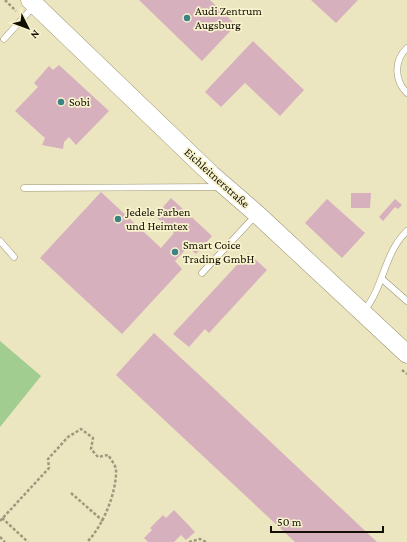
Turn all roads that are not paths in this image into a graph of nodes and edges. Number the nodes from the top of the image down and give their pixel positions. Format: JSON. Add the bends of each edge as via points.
{"nodes":[{"id":1,"x":32,"y":2,"type":"edge"},
{"id":2,"x":4,"y":39,"type":"dead end"},
{"id":3,"x":407,"y":48,"type":"edge"},
{"id":4,"x":407,"y":93,"type":"edge"},
{"id":5,"x":227,"y":187,"type":"junction"},
{"id":6,"x":24,"y":188,"type":"dead end"},
{"id":7,"x":257,"y":214,"type":"junction"},
{"id":8,"x":407,"y":231,"type":"edge"},
{"id":9,"x":0,"y":241,"type":"edge"},
{"id":10,"x":14,"y":256,"type":"dead end"},
{"id":11,"x":202,"y":274,"type":"dead end"},
{"id":12,"x":382,"y":279,"type":"junction"},
{"id":13,"x":407,"y":301,"type":"edge"},
{"id":14,"x":362,"y":313,"type":"junction"},
{"id":15,"x":407,"y":354,"type":"edge"}],
"edges":[{"from":1,"to":2,"type":"lane"},
{"from":1,"to":5,"type":"main road","name":"Eichleitnerstraße"},
{"from":3,"to":4,"type":"lane","via":[[397,68],[397,78]]},
{"from":5,"to":6,"type":"lane"},
{"from":5,"to":7,"type":"main road","name":"Eichleitnerstraße"},
{"from":7,"to":11,"type":"lane"},
{"from":7,"to":14,"type":"main road","name":"Eichleitnerstraße"},
{"from":8,"to":12,"type":"lane","via":[[389,257]]},
{"from":9,"to":10,"type":"lane"},
{"from":12,"to":13,"type":"lane"},
{"from":12,"to":14,"type":"lane","via":[[370,304]]},
{"from":14,"to":15,"type":"main road","name":"Eichleitnerstraße"}]}
